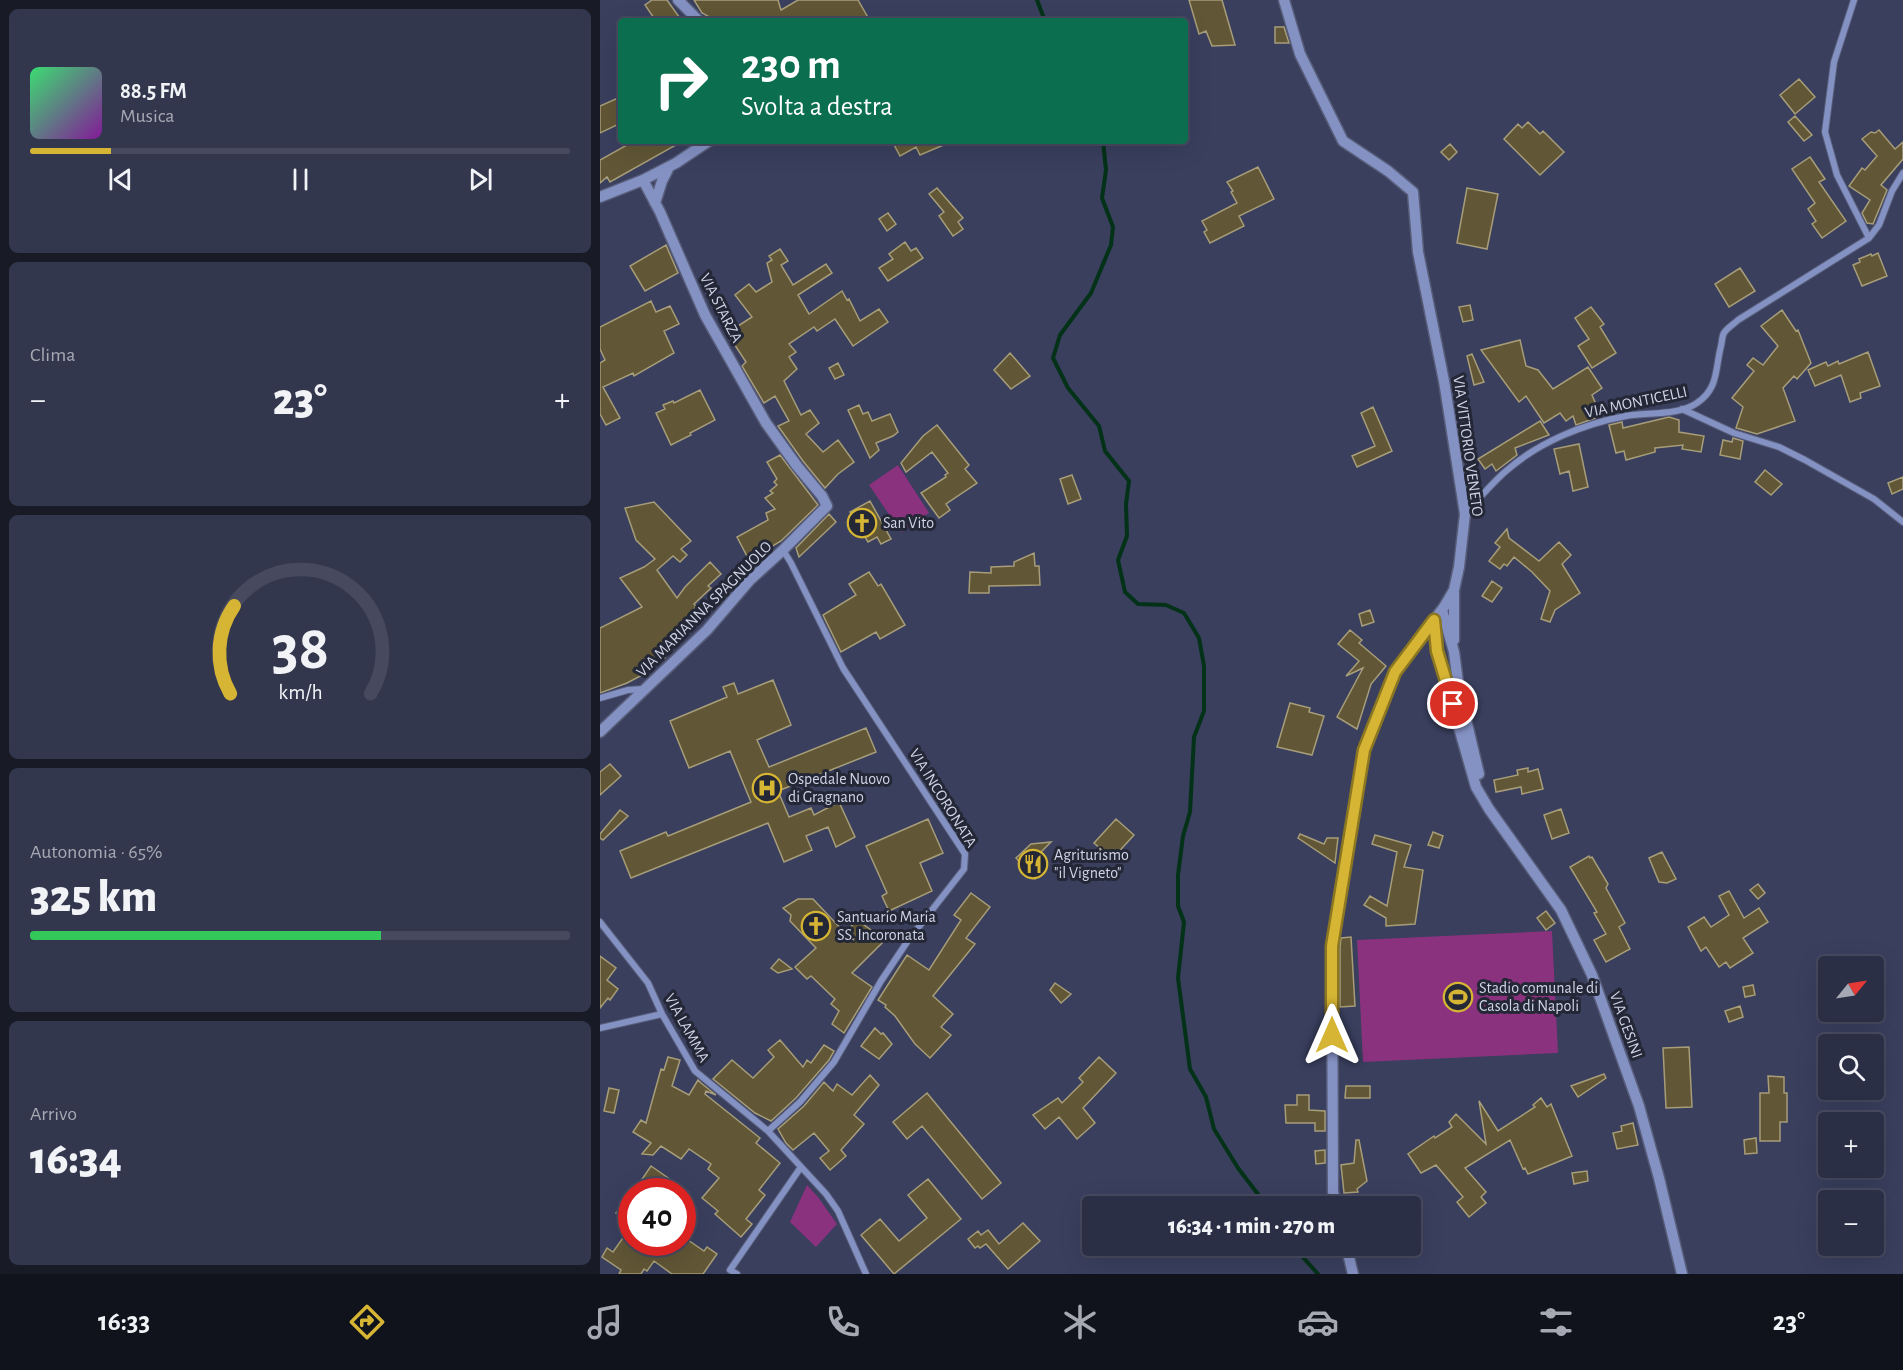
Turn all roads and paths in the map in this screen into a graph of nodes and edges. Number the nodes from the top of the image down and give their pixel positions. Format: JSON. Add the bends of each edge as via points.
{"nodes":[{"id":1,"x":678,"y":0,"type":"edge"},
{"id":2,"x":1284,"y":0,"type":"edge"},
{"id":3,"x":1854,"y":0,"type":"edge"},
{"id":4,"x":696,"y":18,"type":"edge"},
{"id":5,"x":705,"y":144,"type":"edge"},
{"id":6,"x":669,"y":166,"type":"junction"},
{"id":7,"x":1903,"y":172,"type":"edge"},
{"id":8,"x":643,"y":180,"type":"junction"},
{"id":9,"x":600,"y":197,"type":"edge"},
{"id":10,"x":655,"y":203,"type":"junction"},
{"id":11,"x":1869,"y":238,"type":"junction"},
{"id":12,"x":1681,"y":409,"type":"junction"},
{"id":13,"x":827,"y":506,"type":"joint"},
{"id":14,"x":1465,"y":514,"type":"junction"},
{"id":15,"x":1903,"y":522,"type":"edge"},
{"id":16,"x":783,"y":550,"type":"junction"},
{"id":17,"x":1454,"y":590,"type":"junction"},
{"id":18,"x":1442,"y":610,"type":"junction"},
{"id":19,"x":1434,"y":620,"type":"junction"},
{"id":20,"x":1454,"y":652,"type":"junction"},
{"id":21,"x":646,"y":689,"type":"junction"},
{"id":22,"x":600,"y":698,"type":"edge"},
{"id":23,"x":600,"y":732,"type":"edge"},
{"id":24,"x":1489,"y":809,"type":"junction"},
{"id":25,"x":600,"y":922,"type":"edge"},
{"id":26,"x":662,"y":1014,"type":"junction"},
{"id":27,"x":600,"y":1028,"type":"edge"},
{"id":28,"x":768,"y":1131,"type":"junction"},
{"id":29,"x":801,"y":1167,"type":"junction"},
{"id":30,"x":1335,"y":1196,"type":"edge"},
{"id":31,"x":1349,"y":1256,"type":"edge"},
{"id":32,"x":737,"y":1274,"type":"edge"},
{"id":33,"x":866,"y":1274,"type":"edge"},
{"id":34,"x":1353,"y":1274,"type":"edge"},
{"id":35,"x":1682,"y":1274,"type":"edge"}],
"edges":[{"from":1,"to":4,"type":"street"},
{"from":2,"to":14,"type":"street","name":"VIA VITTORIO VENETO","via":[[1299,54],[1343,141],[1413,192],[1418,252]]},
{"from":3,"to":11,"type":"street","via":[[1834,62],[1825,132],[1837,175]]},
{"from":5,"to":6,"type":"street"},
{"from":6,"to":8,"type":"street"},
{"from":6,"to":10,"type":"street"},
{"from":7,"to":11,"type":"street","name":"VIA MONTICELLI"},
{"from":8,"to":9,"type":"street"},
{"from":8,"to":10,"type":"street","name":"VIA STARZA"},
{"from":10,"to":13,"type":"street","name":"VIA STARZA","via":[[705,315],[766,423]]},
{"from":11,"to":12,"type":"street","name":"VIA MONTICELLI","via":[[1738,320],[1724,333],[1710,393]]},
{"from":12,"to":14,"type":"street","name":"VIA MONTICELLI","via":[[1605,419],[1571,430],[1505,471]]},
{"from":12,"to":15,"type":"street","via":[[1805,460],[1874,499]]},
{"from":13,"to":16,"type":"street","name":"VIA MARIANNA SPAGNUOLO"},
{"from":14,"to":17,"type":"street","name":"VIA VITTORIO VENETO"},
{"from":16,"to":21,"type":"street","name":"VIA MARIANNA SPAGNUOLO"},
{"from":16,"to":28,"type":"street","name":"VIA INCORONATA","via":[[843,668],[965,854],[964,869],[907,942],[834,1062],[800,1102]]},
{"from":17,"to":18,"type":"street","name":"VIA VITTORIO VENETO"},
{"from":17,"to":20,"type":"street"},
{"from":18,"to":19,"type":"street","name":"VIA VITTORIO VENETO"},
{"from":18,"to":20,"type":"street"},
{"from":19,"to":24,"type":"street","via":[[1437,651],[1464,749],[1476,787]]},
{"from":19,"to":30,"type":"street","name":"VIA VITTORIO VENETO","via":[[1395,672],[1364,750],[1332,946]]},
{"from":20,"to":24,"type":"street","via":[[1459,690]]},
{"from":21,"to":22,"type":"street"},
{"from":21,"to":23,"type":"street","name":"VIA MARIANNA SPAGNUOLO"},
{"from":24,"to":35,"type":"street","name":"VIA GESINI","via":[[1561,910],[1592,975],[1639,1106]]},
{"from":25,"to":26,"type":"street","name":"VIA LAMMA","via":[[648,983]]},
{"from":26,"to":27,"type":"street"},
{"from":26,"to":28,"type":"street","name":"VIA LAMMA","via":[[694,1071]]},
{"from":28,"to":29,"type":"street","name":"VIA LAMMA"},
{"from":29,"to":32,"type":"street","via":[[730,1269]]},
{"from":29,"to":33,"type":"street","name":"VIA LAMMA","via":[[838,1211]]},
{"from":31,"to":34,"type":"street"}]}
